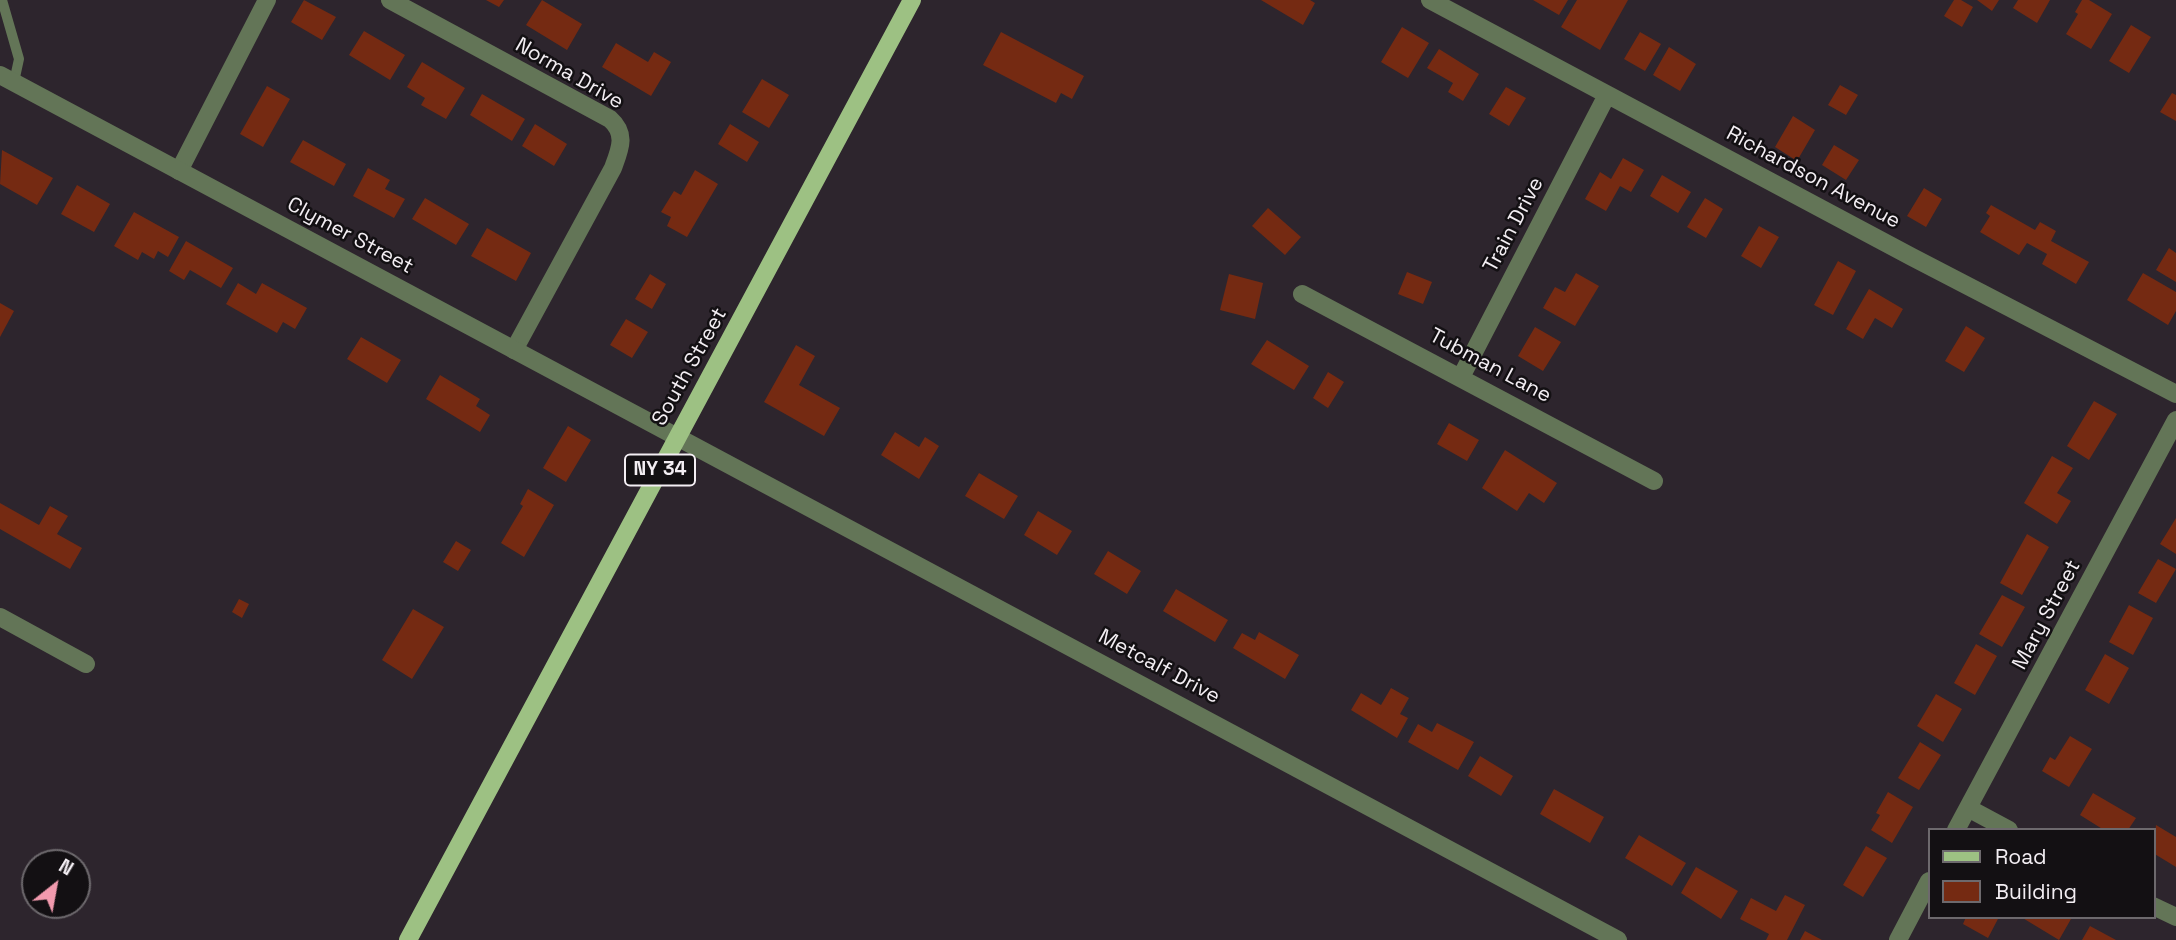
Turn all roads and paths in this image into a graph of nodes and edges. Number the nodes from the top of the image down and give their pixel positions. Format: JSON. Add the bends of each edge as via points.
{"nodes":[{"id":1,"x":2,"y":0,"type":"edge"},
{"id":2,"x":267,"y":0,"type":"edge"},
{"id":3,"x":390,"y":0,"type":"edge"},
{"id":4,"x":912,"y":0,"type":"edge"},
{"id":5,"x":1430,"y":0,"type":"edge"},
{"id":6,"x":7,"y":79,"type":"edge"},
{"id":7,"x":1607,"y":95,"type":"junction"},
{"id":8,"x":179,"y":171,"type":"junction"},
{"id":9,"x":1302,"y":294,"type":"dead end"},
{"id":10,"x":514,"y":349,"type":"junction"},
{"id":11,"x":1461,"y":377,"type":"junction"},
{"id":12,"x":2176,"y":394,"type":"edge"},
{"id":13,"x":2176,"y":420,"type":"edge"},
{"id":14,"x":678,"y":437,"type":"junction"},
{"id":15,"x":1654,"y":481,"type":"dead end"},
{"id":16,"x":0,"y":617,"type":"edge"},
{"id":17,"x":86,"y":664,"type":"dead end"},
{"id":18,"x":1968,"y":808,"type":"junction"},
{"id":19,"x":1957,"y":828,"type":"edge"},
{"id":20,"x":2005,"y":828,"type":"edge"},
{"id":21,"x":1927,"y":885,"type":"edge"},
{"id":22,"x":2155,"y":907,"type":"edge"},
{"id":23,"x":2176,"y":917,"type":"edge"},
{"id":24,"x":408,"y":940,"type":"edge"},
{"id":25,"x":1618,"y":940,"type":"edge"},
{"id":26,"x":1898,"y":940,"type":"edge"}],
"edges":[{"from":1,"to":6,"type":"lane","via":[[19,59]]},
{"from":2,"to":8,"type":"street"},
{"from":3,"to":10,"type":"street","name":"Norma Drive","via":[[610,119],[621,134],[613,168]]},
{"from":4,"to":14,"type":"main road","name":"South Street","number":"NY 34"},
{"from":5,"to":7,"type":"street","name":"Richardson Avenue"},
{"from":6,"to":8,"type":"street","name":"Clymer Street"},
{"from":7,"to":11,"type":"street","name":"Train Drive"},
{"from":7,"to":12,"type":"street","name":"Richardson Avenue"},
{"from":8,"to":10,"type":"street","name":"Clymer Street"},
{"from":9,"to":11,"type":"street","name":"Tubman Lane"},
{"from":10,"to":14,"type":"street","name":"Clymer Street"},
{"from":11,"to":15,"type":"street","name":"Tubman Lane"},
{"from":13,"to":18,"type":"street","name":"Mary Street"},
{"from":14,"to":24,"type":"main road","name":"South Street","number":"NY 34"},
{"from":14,"to":25,"type":"street","name":"Metcalf Drive"},
{"from":16,"to":17,"type":"street"},
{"from":18,"to":19,"type":"street","name":"Mary Street"},
{"from":18,"to":20,"type":"street"},
{"from":21,"to":26,"type":"street"},
{"from":22,"to":23,"type":"street"}]}
